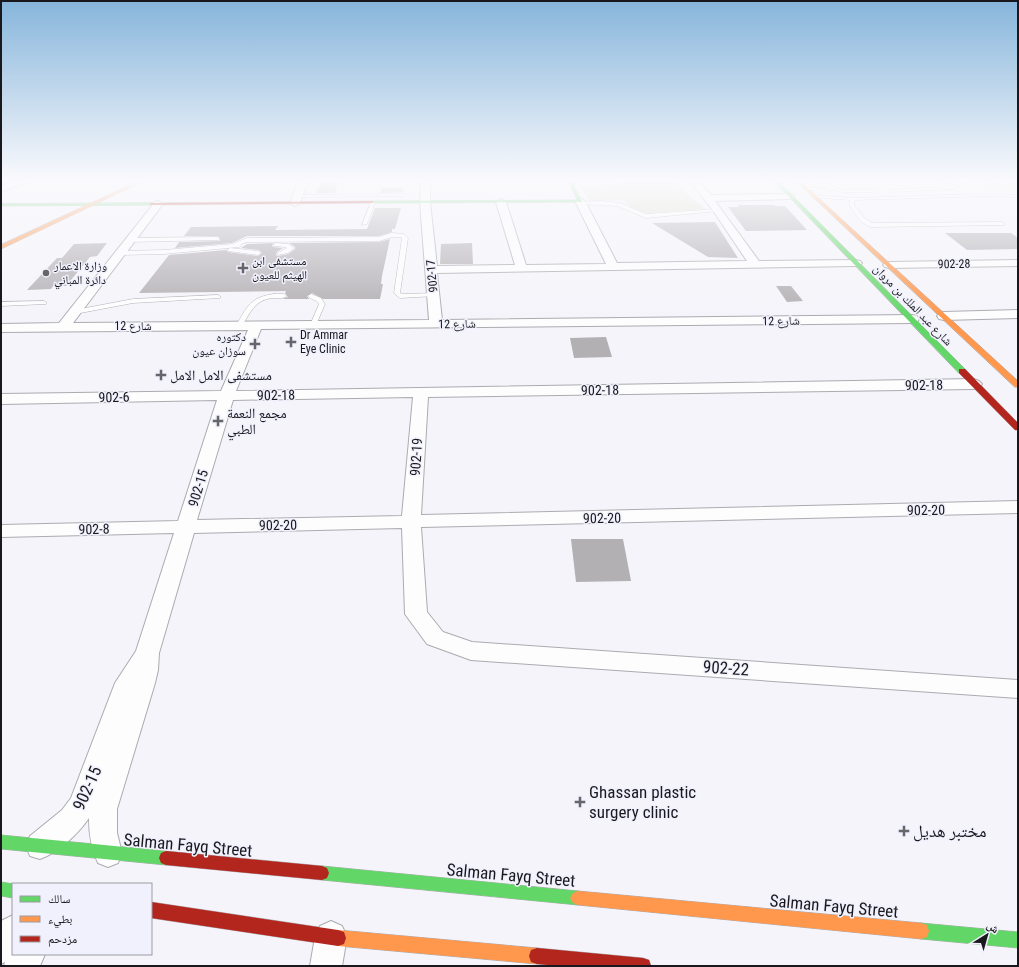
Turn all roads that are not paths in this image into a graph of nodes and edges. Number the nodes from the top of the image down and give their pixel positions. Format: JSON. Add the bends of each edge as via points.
{"nodes":[{"id":1,"x":32,"y":226,"type":"edge"},
{"id":2,"x":46,"y":226,"type":"edge"},
{"id":3,"x":141,"y":226,"type":"edge"},
{"id":4,"x":427,"y":226,"type":"edge"},
{"id":5,"x":509,"y":226,"type":"edge"},
{"id":6,"x":592,"y":226,"type":"edge"},
{"id":7,"x":729,"y":226,"type":"edge"},
{"id":8,"x":819,"y":226,"type":"edge"},
{"id":9,"x":846,"y":226,"type":"edge"},
{"id":10,"x":217,"y":239,"type":"dead end"},
{"id":11,"x":1,"y":240,"type":"edge"},
{"id":12,"x":130,"y":240,"type":"junction"},
{"id":13,"x":234,"y":245,"type":"junction"},
{"id":14,"x":1,"y":247,"type":"edge"},
{"id":15,"x":208,"y":247,"type":"junction"},
{"id":16,"x":120,"y":252,"type":"junction"},
{"id":17,"x":258,"y":253,"type":"dead end"},
{"id":18,"x":280,"y":254,"type":"dead end"},
{"id":19,"x":856,"y":263,"type":"junction"},
{"id":20,"x":1018,"y":263,"type":"edge"},
{"id":21,"x":755,"y":264,"type":"junction"},
{"id":22,"x":889,"y":265,"type":"junction"},
{"id":23,"x":613,"y":267,"type":"junction"},
{"id":24,"x":522,"y":268,"type":"junction"},
{"id":25,"x":432,"y":270,"type":"junction"},
{"id":26,"x":434,"y":295,"type":"junction"},
{"id":27,"x":284,"y":296,"type":"dead end"},
{"id":28,"x":311,"y":296,"type":"dead end"},
{"id":29,"x":218,"y":297,"type":"dead end"},
{"id":30,"x":44,"y":303,"type":"dead end"},
{"id":31,"x":1,"y":304,"type":"edge"},
{"id":32,"x":75,"y":312,"type":"junction"},
{"id":33,"x":1018,"y":314,"type":"edge"},
{"id":34,"x":944,"y":316,"type":"junction"},
{"id":35,"x":912,"y":319,"type":"junction"},
{"id":36,"x":436,"y":324,"type":"junction"},
{"id":37,"x":313,"y":325,"type":"junction"},
{"id":38,"x":248,"y":326,"type":"junction"},
{"id":39,"x":63,"y":327,"type":"junction"},
{"id":40,"x":1,"y":328,"type":"edge"},
{"id":41,"x":974,"y":384,"type":"junction"},
{"id":42,"x":1018,"y":384,"type":"edge"},
{"id":43,"x":421,"y":392,"type":"junction"},
{"id":44,"x":226,"y":396,"type":"junction"},
{"id":45,"x":1,"y":399,"type":"edge"},
{"id":46,"x":1018,"y":427,"type":"edge"},
{"id":47,"x":1018,"y":507,"type":"edge"},
{"id":48,"x":411,"y":522,"type":"junction"},
{"id":49,"x":186,"y":527,"type":"junction"},
{"id":50,"x":1,"y":531,"type":"edge"},
{"id":51,"x":435,"y":638,"type":"joint"},
{"id":52,"x":147,"y":653,"type":"junction"},
{"id":53,"x":1018,"y":689,"type":"edge"},
{"id":54,"x":1,"y":842,"type":"edge"},
{"id":55,"x":40,"y":846,"type":"junction"},
{"id":56,"x":108,"y":853,"type":"junction"},
{"id":57,"x":1,"y":889,"type":"edge"},
{"id":58,"x":12,"y":891,"type":"edge"},
{"id":59,"x":152,"y":910,"type":"edge"},
{"id":60,"x":12,"y":932,"type":"edge"},
{"id":61,"x":1018,"y":940,"type":"edge"},
{"id":62,"x":1,"y":948,"type":"edge"},
{"id":63,"x":328,"y":951,"type":"edge"},
{"id":64,"x":28,"y":955,"type":"edge"},
{"id":65,"x":20,"y":966,"type":"edge"},
{"id":66,"x":643,"y":966,"type":"edge"}],
"edges":[{"from":1,"to":11,"type":"street"},
{"from":2,"to":14,"type":"street"},
{"from":3,"to":12,"type":"street"},
{"from":4,"to":25,"type":"street","name":"902-17"},
{"from":5,"to":24,"type":"street"},
{"from":6,"to":23,"type":"street"},
{"from":7,"to":21,"type":"street"},
{"from":8,"to":19,"type":"street","name":"شارع عبد الملك بن مروان"},
{"from":9,"to":22,"type":"street","name":"شارع عبد الملك بن مروان"},
{"from":10,"to":12,"type":"lane"},
{"from":12,"to":16,"type":"street"},
{"from":13,"to":15,"type":"lane"},
{"from":13,"to":18,"type":"lane","via":[[286,245],[291,248]]},
{"from":13,"to":26,"type":"lane","via":[[248,240],[379,239],[402,235],[405,238],[397,293],[400,296]]},
{"from":15,"to":16,"type":"lane","via":[[164,252]]},
{"from":15,"to":17,"type":"lane"},
{"from":16,"to":32,"type":"street"},
{"from":19,"to":21,"type":"street"},
{"from":19,"to":35,"type":"street","name":"شارع عبد الملك بن مروان"},
{"from":20,"to":22,"type":"street","name":"902-28"},
{"from":21,"to":23,"type":"street"},
{"from":22,"to":34,"type":"street","name":"شارع عبد الملك بن مروان"},
{"from":23,"to":24,"type":"street"},
{"from":24,"to":25,"type":"street"},
{"from":25,"to":26,"type":"street","name":"902-17"},
{"from":26,"to":36,"type":"street","name":"902-17"},
{"from":27,"to":38,"type":"lane","via":[[255,300]]},
{"from":28,"to":37,"type":"lane","via":[[320,299],[322,304]]},
{"from":29,"to":32,"type":"lane","via":[[133,301]]},
{"from":30,"to":31,"type":"lane"},
{"from":32,"to":39,"type":"street"},
{"from":33,"to":34,"type":"street"},
{"from":34,"to":42,"type":"street","name":"شارع عبد الملك بن مروان"},
{"from":35,"to":36,"type":"street","name":"شارع 12"},
{"from":35,"to":41,"type":"street","name":"شارع عبد الملك بن مروان"},
{"from":36,"to":37,"type":"street","name":"شارع 12"},
{"from":37,"to":38,"type":"street","name":"شارع 12"},
{"from":38,"to":39,"type":"street","name":"شارع 12"},
{"from":38,"to":44,"type":"street","name":"902-15"},
{"from":39,"to":40,"type":"street","name":"شارع 12"},
{"from":41,"to":43,"type":"street","name":"902-18"},
{"from":41,"to":46,"type":"street","name":"شارع عبد الملك بن مروان"},
{"from":43,"to":44,"type":"street","name":"902-18"},
{"from":43,"to":48,"type":"street","name":"902-19"},
{"from":44,"to":45,"type":"street","name":"902-6"},
{"from":44,"to":49,"type":"street","name":"902-15"},
{"from":47,"to":48,"type":"street","name":"902-20"},
{"from":48,"to":49,"type":"street","name":"902-20"},
{"from":48,"to":51,"type":"street","name":"902-19","via":[[416,614]]},
{"from":49,"to":50,"type":"street","name":"902-8"},
{"from":49,"to":52,"type":"street","name":"902-15"},
{"from":51,"to":53,"type":"street","name":"902-22","via":[[471,651]]},
{"from":52,"to":55,"type":"street","name":"902-15","via":[[127,683],[82,805],[72,818]]},
{"from":52,"to":56,"type":"street","name":"902-15","via":[[143,683],[103,809],[103,833]]},
{"from":54,"to":55,"type":"street","name":"Salman Fayq Street"},
{"from":55,"to":56,"type":"street","name":"Salman Fayq Street"},
{"from":56,"to":61,"type":"street","name":"Salman Fayq Street"},
{"from":57,"to":58,"type":"street"},
{"from":59,"to":63,"type":"street"},
{"from":60,"to":62,"type":"street"},
{"from":63,"to":66,"type":"street"},
{"from":64,"to":65,"type":"street"}]}
